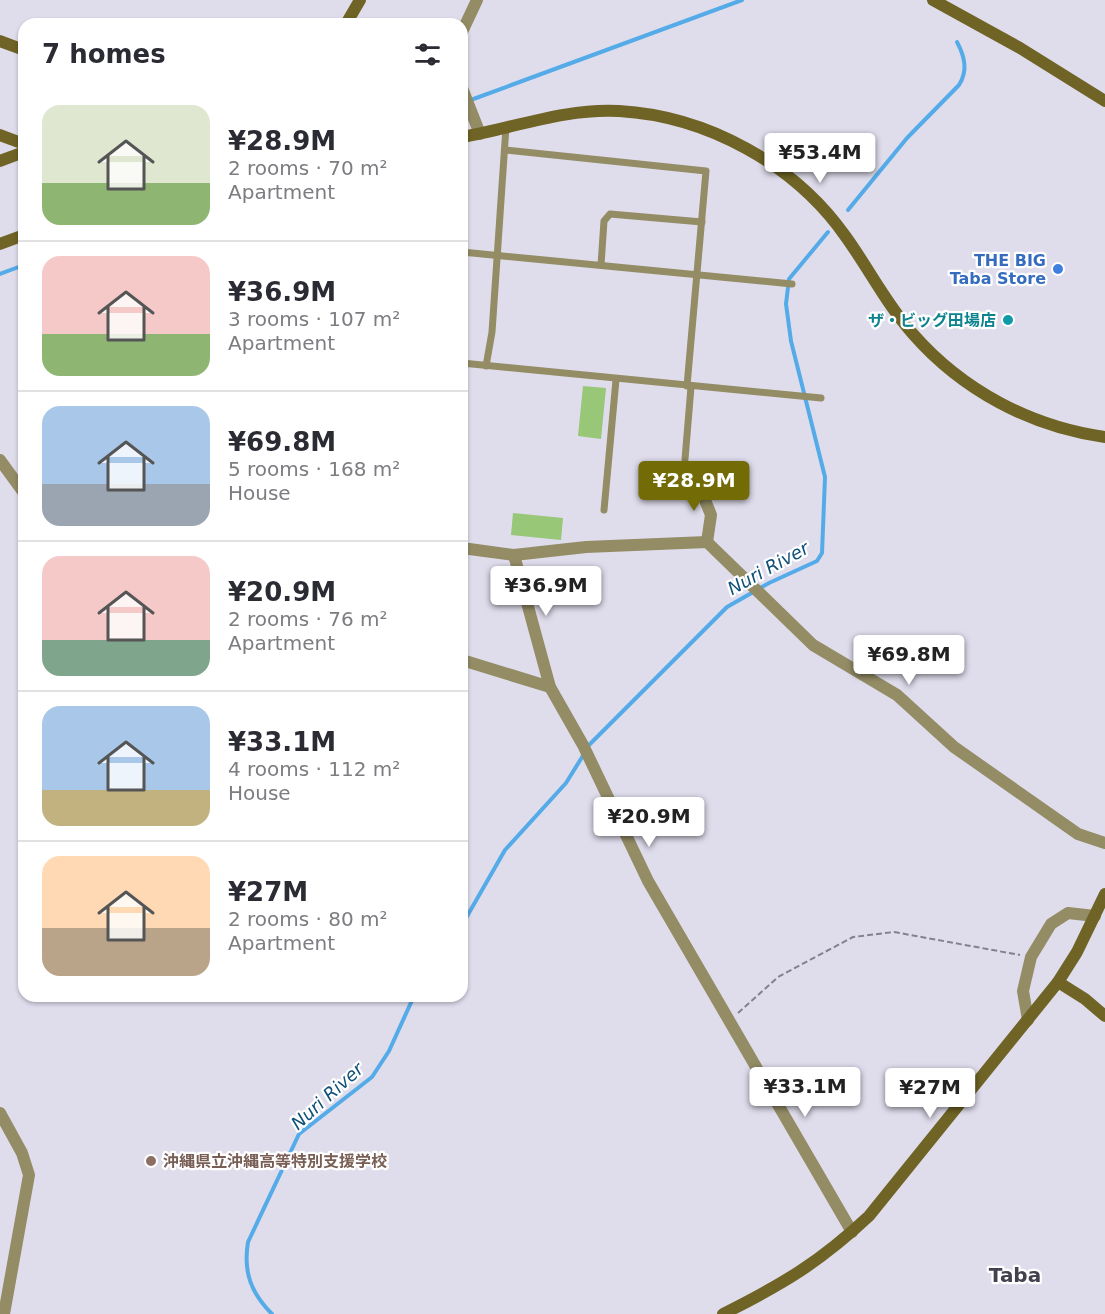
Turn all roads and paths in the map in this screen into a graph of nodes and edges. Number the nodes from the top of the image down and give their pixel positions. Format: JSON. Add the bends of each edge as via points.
{"nodes":[{"id":1,"x":360,"y":0,"type":"edge"},
{"id":2,"x":477,"y":0,"type":"edge"},
{"id":3,"x":933,"y":0,"type":"edge"},
{"id":4,"x":350,"y":18,"type":"edge"},
{"id":5,"x":468,"y":19,"type":"edge"},
{"id":6,"x":0,"y":41,"type":"edge"},
{"id":7,"x":18,"y":48,"type":"edge"},
{"id":8,"x":1105,"y":101,"type":"edge"},
{"id":9,"x":468,"y":103,"type":"edge"},
{"id":10,"x":506,"y":127,"type":"junction"},
{"id":11,"x":480,"y":134,"type":"junction"},
{"id":12,"x":0,"y":135,"type":"edge"},
{"id":13,"x":468,"y":136,"type":"edge"},
{"id":14,"x":18,"y":142,"type":"edge"},
{"id":15,"x":505,"y":150,"type":"junction"},
{"id":16,"x":18,"y":154,"type":"edge"},
{"id":17,"x":0,"y":161,"type":"edge"},
{"id":18,"x":702,"y":222,"type":"junction"},
{"id":19,"x":18,"y":237,"type":"edge"},
{"id":20,"x":0,"y":244,"type":"edge"},
{"id":21,"x":468,"y":252,"type":"edge"},
{"id":22,"x":498,"y":254,"type":"junction"},
{"id":23,"x":601,"y":265,"type":"junction"},
{"id":24,"x":697,"y":275,"type":"junction"},
{"id":25,"x":792,"y":284,"type":"dead end"},
{"id":26,"x":468,"y":364,"type":"edge"},
{"id":27,"x":486,"y":366,"type":"junction"},
{"id":28,"x":616,"y":380,"type":"junction"},
{"id":29,"x":689,"y":387,"type":"junction"},
{"id":30,"x":821,"y":398,"type":"dead end"},
{"id":31,"x":1105,"y":437,"type":"edge"},
{"id":32,"x":685,"y":459,"type":"dead end"},
{"id":33,"x":0,"y":460,"type":"edge"},
{"id":34,"x":697,"y":480,"type":"dead end"},
{"id":35,"x":18,"y":485,"type":"edge"},
{"id":36,"x":604,"y":510,"type":"dead end"},
{"id":37,"x":707,"y":542,"type":"junction"},
{"id":38,"x":468,"y":549,"type":"edge"},
{"id":39,"x":514,"y":555,"type":"junction"},
{"id":40,"x":468,"y":662,"type":"edge"},
{"id":41,"x":550,"y":687,"type":"junction"},
{"id":42,"x":1105,"y":843,"type":"edge"},
{"id":43,"x":1105,"y":894,"type":"edge"},
{"id":44,"x":1095,"y":915,"type":"junction"},
{"id":45,"x":1031,"y":957,"type":"junction"},
{"id":46,"x":1058,"y":982,"type":"junction"},
{"id":47,"x":1105,"y":1016,"type":"edge"},
{"id":48,"x":731,"y":1019,"type":"junction"},
{"id":49,"x":1028,"y":1020,"type":"junction"},
{"id":50,"x":0,"y":1113,"type":"edge"},
{"id":51,"x":852,"y":1232,"type":"junction"},
{"id":52,"x":4,"y":1314,"type":"edge"},
{"id":53,"x":723,"y":1314,"type":"edge"}],
"edges":[{"from":1,"to":4,"type":"street"},
{"from":2,"to":5,"type":"street"},
{"from":3,"to":8,"type":"street"},
{"from":6,"to":7,"type":"street"},
{"from":9,"to":11,"type":"street"},
{"from":10,"to":11,"type":"street"},
{"from":10,"to":15,"type":"lane"},
{"from":10,"to":31,"type":"street","via":[[561,115],[618,111],[678,121],[747,149],[812,197],[845,236],[906,326],[960,378],[1023,414],[1078,434]]},
{"from":11,"to":13,"type":"street"},
{"from":12,"to":14,"type":"street"},
{"from":15,"to":18,"type":"lane","via":[[706,171]]},
{"from":15,"to":22,"type":"lane"},
{"from":16,"to":17,"type":"street"},
{"from":18,"to":23,"type":"lane","via":[[610,214],[604,221]]},
{"from":18,"to":24,"type":"lane"},
{"from":19,"to":20,"type":"street"},
{"from":21,"to":22,"type":"lane"},
{"from":22,"to":23,"type":"lane"},
{"from":22,"to":27,"type":"lane"},
{"from":23,"to":24,"type":"lane"},
{"from":24,"to":25,"type":"lane"},
{"from":24,"to":29,"type":"lane"},
{"from":26,"to":27,"type":"lane"},
{"from":27,"to":28,"type":"lane"},
{"from":28,"to":29,"type":"lane"},
{"from":28,"to":36,"type":"lane"},
{"from":29,"to":30,"type":"lane"},
{"from":29,"to":32,"type":"lane"},
{"from":33,"to":35,"type":"street"},
{"from":34,"to":37,"type":"street","via":[[711,515]]},
{"from":37,"to":39,"type":"street","via":[[586,547]]},
{"from":37,"to":42,"type":"street","via":[[813,645],[897,695],[954,747],[1078,834]]},
{"from":38,"to":39,"type":"street"},
{"from":39,"to":41,"type":"street"},
{"from":40,"to":41,"type":"street"},
{"from":41,"to":48,"type":"street","via":[[584,745],[648,881]]},
{"from":43,"to":44,"type":"street"},
{"from":44,"to":45,"type":"street","via":[[1068,913],[1052,924]]},
{"from":44,"to":46,"type":"street"},
{"from":45,"to":48,"type":"path","via":[[894,932],[853,937],[778,977]]},
{"from":45,"to":49,"type":"street","via":[[1023,991]]},
{"from":46,"to":47,"type":"street"},
{"from":46,"to":49,"type":"street"},
{"from":48,"to":51,"type":"street"},
{"from":49,"to":51,"type":"street","via":[[925,1150]]},
{"from":50,"to":52,"type":"street","via":[[30,1175]]},
{"from":51,"to":53,"type":"street","via":[[804,1271]]}]}
